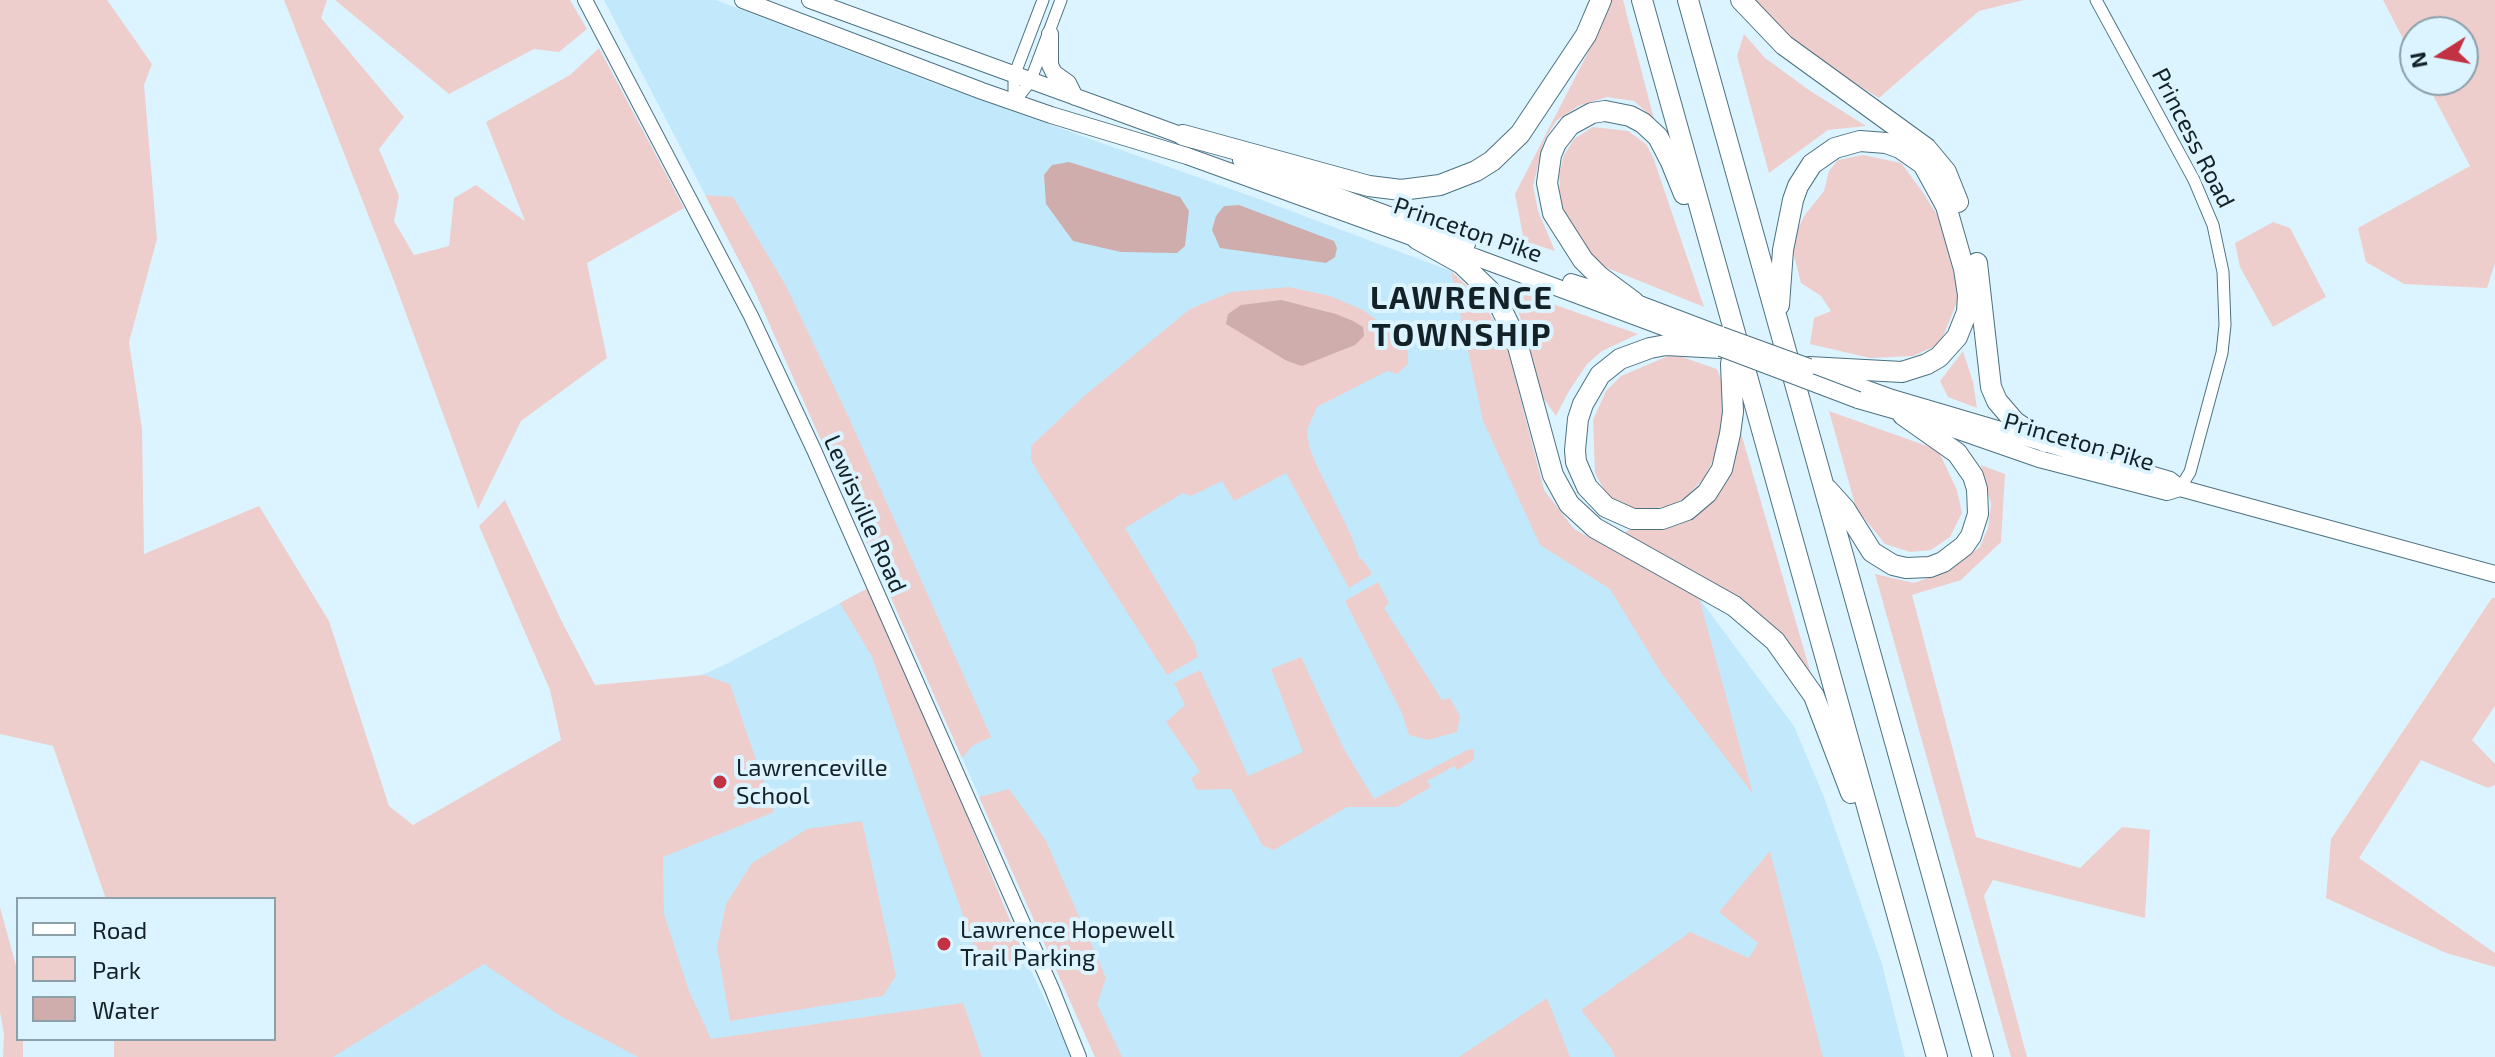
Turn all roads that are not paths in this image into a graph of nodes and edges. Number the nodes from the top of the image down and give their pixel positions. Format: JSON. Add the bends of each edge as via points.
{"nodes":[{"id":1,"x":585,"y":0,"type":"edge"},
{"id":2,"x":743,"y":0,"type":"edge"},
{"id":3,"x":810,"y":0,"type":"edge"},
{"id":4,"x":1043,"y":0,"type":"edge"},
{"id":5,"x":1061,"y":0,"type":"edge"},
{"id":6,"x":1601,"y":0,"type":"edge"},
{"id":7,"x":1642,"y":0,"type":"edge"},
{"id":8,"x":1688,"y":0,"type":"edge"},
{"id":9,"x":1741,"y":0,"type":"edge"},
{"id":10,"x":2096,"y":0,"type":"edge"},
{"id":11,"x":1050,"y":34,"type":"junction"},
{"id":12,"x":1014,"y":76,"type":"junction"},
{"id":13,"x":1030,"y":82,"type":"junction"},
{"id":14,"x":1075,"y":97,"type":"junction"},
{"id":15,"x":1014,"y":102,"type":"junction"},
{"id":16,"x":1183,"y":135,"type":"junction"},
{"id":17,"x":1707,"y":234,"type":"junction"},
{"id":18,"x":1417,"y":239,"type":"junction"},
{"id":19,"x":1634,"y":302,"type":"junction"},
{"id":20,"x":1777,"y":315,"type":"junction"},
{"id":21,"x":1670,"y":330,"type":"junction"},
{"id":22,"x":1728,"y":342,"type":"junction"},
{"id":23,"x":1809,"y":367,"type":"joint"},
{"id":24,"x":1862,"y":386,"type":"junction"},
{"id":25,"x":1903,"y":415,"type":"junction"},
{"id":26,"x":2045,"y":442,"type":"junction"},
{"id":27,"x":1824,"y":486,"type":"junction"},
{"id":28,"x":2180,"y":488,"type":"junction"},
{"id":29,"x":2495,"y":574,"type":"edge"},
{"id":30,"x":1873,"y":827,"type":"junction"},
{"id":31,"x":1079,"y":1057,"type":"edge"},
{"id":32,"x":1937,"y":1057,"type":"edge"},
{"id":33,"x":1983,"y":1057,"type":"edge"}],
"edges":[{"from":1,"to":31,"type":"street","name":"Lewisville Road","via":[[751,316],[814,450]]},
{"from":2,"to":15,"type":"main road","name":"Princeton Pike"},
{"from":3,"to":12,"type":"main road","name":"Princeton Pike"},
{"from":4,"to":12,"type":"street"},
{"from":5,"to":11,"type":"street"},
{"from":6,"to":16,"type":"highway","via":[[1586,35],[1520,134],[1476,171],[1440,185],[1380,188]]},
{"from":7,"to":17,"type":"highway"},
{"from":8,"to":20,"type":"highway"},
{"from":9,"to":26,"type":"highway","via":[[1784,45],[1913,138],[1946,172],[1978,266],[1991,387],[2015,422]]},
{"from":10,"to":28,"type":"street","name":"Princess Road","via":[[2199,191],[2223,272],[2222,353],[2190,472]]},
{"from":11,"to":13,"type":"street"},
{"from":11,"to":14,"type":"main road","via":[[1050,65]]},
{"from":12,"to":13,"type":"main road","name":"Princeton Pike"},
{"from":12,"to":15,"type":"street"},
{"from":13,"to":14,"type":"main road","name":"Princeton Pike"},
{"from":13,"to":15,"type":"street"},
{"from":14,"to":16,"type":"main road","name":"Princeton Pike"},
{"from":15,"to":18,"type":"main road","name":"Princeton Pike","via":[[1187,156]]},
{"from":16,"to":19,"type":"main road","name":"Princeton Pike"},
{"from":17,"to":19,"type":"highway","via":[[1691,218],[1664,145],[1643,123],[1605,111],[1570,125],[1556,143],[1548,169],[1553,213],[1583,260]]},
{"from":17,"to":22,"type":"highway"},
{"from":18,"to":21,"type":"main road","name":"Princeton Pike"},
{"from":18,"to":30,"type":"highway","via":[[1462,264],[1500,306],[1516,339],[1553,475],[1569,504],[1595,528],[1734,606],[1775,641],[1814,696],[1854,802]]},
{"from":19,"to":21,"type":"main road","name":"Princeton Pike"},
{"from":20,"to":24,"type":"highway","via":[[1793,200],[1812,164],[1835,148],[1860,141],[1886,143],[1911,154],[1927,170],[1946,206],[1964,269],[1967,312],[1949,348],[1927,364]]},
{"from":20,"to":27,"type":"highway"},
{"from":21,"to":22,"type":"highway"},
{"from":21,"to":22,"type":"highway","via":[[1607,368],[1591,388],[1578,419],[1576,462],[1587,487],[1606,507],[1633,519],[1675,516],[1698,502],[1716,481],[1730,434]]},
{"from":21,"to":23,"type":"main road","name":"Princeton Pike","bridge":true},
{"from":22,"to":24,"type":"main road","name":"Princeton Pike","bridge":true},
{"from":22,"to":30,"type":"highway"},
{"from":23,"to":24,"type":"highway"},
{"from":24,"to":25,"type":"main road","name":"Princeton Pike"},
{"from":24,"to":26,"type":"main road","name":"Princeton Pike"},
{"from":25,"to":27,"type":"highway","via":[[1957,453],[1973,476],[1978,514],[1971,536],[1955,555],[1918,569],[1893,565],[1864,543]]},
{"from":25,"to":28,"type":"main road","name":"Princeton Pike","via":[[2039,459],[2167,492]]},
{"from":26,"to":28,"type":"main road","name":"Princeton Pike","via":[[2170,480]]},
{"from":27,"to":33,"type":"highway"},
{"from":28,"to":29,"type":"main road","name":"Princeton Pike"},
{"from":30,"to":32,"type":"highway"}]}
